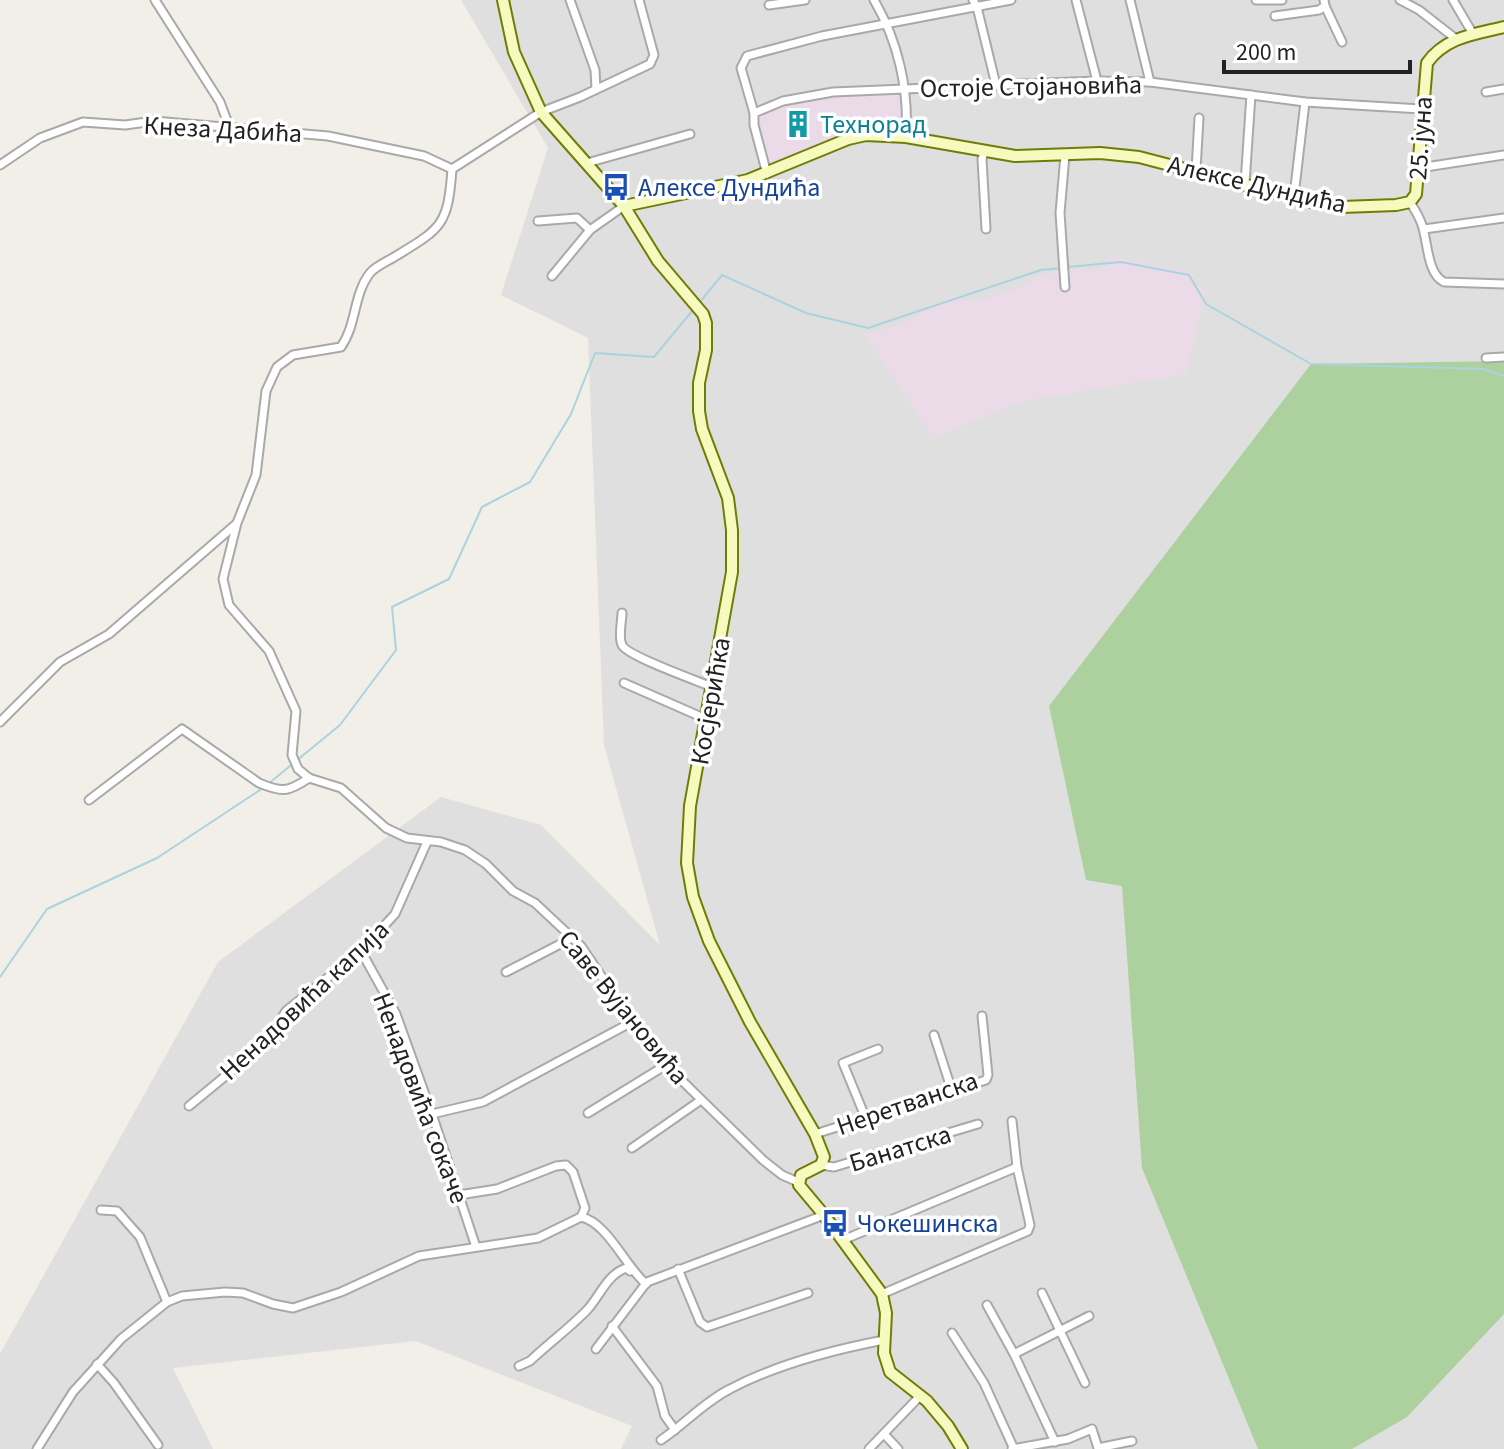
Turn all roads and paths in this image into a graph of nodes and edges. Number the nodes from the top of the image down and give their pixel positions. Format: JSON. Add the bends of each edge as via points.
{"nodes":[{"id":1,"x":167,"y":0,"type":"edge"},
{"id":2,"x":503,"y":0,"type":"edge"},
{"id":3,"x":570,"y":0,"type":"edge"},
{"id":4,"x":639,"y":0,"type":"edge"},
{"id":5,"x":805,"y":0,"type":"edge"},
{"id":6,"x":874,"y":0,"type":"edge"},
{"id":7,"x":1011,"y":0,"type":"edge"},
{"id":8,"x":1076,"y":0,"type":"edge"},
{"id":9,"x":1130,"y":0,"type":"edge"},
{"id":10,"x":1282,"y":0,"type":"edge"},
{"id":11,"x":1400,"y":0,"type":"edge"},
{"id":12,"x":1453,"y":0,"type":"edge"},
{"id":13,"x":1256,"y":1,"type":"edge"},
{"id":14,"x":156,"y":2,"type":"edge"},
{"id":15,"x":1325,"y":3,"type":"edge"},
{"id":16,"x":975,"y":4,"type":"edge"},
{"id":17,"x":769,"y":5,"type":"dead end"},
{"id":18,"x":1275,"y":16,"type":"dead end"},
{"id":19,"x":888,"y":25,"type":"junction"},
{"id":20,"x":1504,"y":27,"type":"edge"},
{"id":21,"x":1473,"y":34,"type":"junction"},
{"id":22,"x":1456,"y":39,"type":"junction"},
{"id":23,"x":1342,"y":42,"type":"dead end"},
{"id":24,"x":1097,"y":81,"type":"junction"},
{"id":25,"x":1150,"y":82,"type":"junction"},
{"id":26,"x":996,"y":85,"type":"junction"},
{"id":27,"x":596,"y":89,"type":"junction"},
{"id":28,"x":905,"y":89,"type":"junction"},
{"id":29,"x":1504,"y":89,"type":"edge"},
{"id":30,"x":1486,"y":92,"type":"dead end"},
{"id":31,"x":1251,"y":95,"type":"junction"},
{"id":32,"x":1305,"y":102,"type":"junction"},
{"id":33,"x":1421,"y":109,"type":"junction"},
{"id":34,"x":541,"y":112,"type":"junction"},
{"id":35,"x":754,"y":113,"type":"junction"},
{"id":36,"x":1199,"y":118,"type":"dead end"},
{"id":37,"x":229,"y":126,"type":"junction"},
{"id":38,"x":690,"y":134,"type":"dead end"},
{"id":39,"x":906,"y":137,"type":"junction"},
{"id":40,"x":984,"y":152,"type":"junction"},
{"id":41,"x":1065,"y":155,"type":"junction"},
{"id":42,"x":1504,"y":155,"type":"edge"},
{"id":43,"x":587,"y":163,"type":"junction"},
{"id":44,"x":0,"y":165,"type":"edge"},
{"id":45,"x":1419,"y":168,"type":"junction"},
{"id":46,"x":452,"y":169,"type":"junction"},
{"id":47,"x":1196,"y":170,"type":"junction"},
{"id":48,"x":767,"y":174,"type":"junction"},
{"id":49,"x":1245,"y":183,"type":"junction"},
{"id":50,"x":1294,"y":196,"type":"junction"},
{"id":51,"x":1410,"y":202,"type":"junction"},
{"id":52,"x":624,"y":206,"type":"junction"},
{"id":53,"x":1504,"y":218,"type":"edge"},
{"id":54,"x":538,"y":221,"type":"dead end"},
{"id":55,"x":986,"y":229,"type":"dead end"},
{"id":56,"x":1424,"y":229,"type":"junction"},
{"id":57,"x":590,"y":230,"type":"junction"},
{"id":58,"x":552,"y":276,"type":"dead end"},
{"id":59,"x":1504,"y":284,"type":"edge"},
{"id":60,"x":1065,"y":287,"type":"dead end"},
{"id":61,"x":1504,"y":357,"type":"edge"},
{"id":62,"x":1486,"y":358,"type":"dead end"},
{"id":63,"x":237,"y":523,"type":"junction"},
{"id":64,"x":622,"y":613,"type":"dead end"},
{"id":65,"x":624,"y":683,"type":"dead end"},
{"id":66,"x":712,"y":687,"type":"junction"},
{"id":67,"x":706,"y":719,"type":"junction"},
{"id":68,"x":0,"y":722,"type":"edge"},
{"id":69,"x":309,"y":778,"type":"junction"},
{"id":70,"x":89,"y":800,"type":"dead end"},
{"id":71,"x":427,"y":842,"type":"junction"},
{"id":72,"x":572,"y":938,"type":"junction"},
{"id":73,"x":361,"y":951,"type":"junction"},
{"id":74,"x":506,"y":972,"type":"dead end"},
{"id":75,"x":982,"y":1016,"type":"dead end"},
{"id":76,"x":632,"y":1022,"type":"junction"},
{"id":77,"x":934,"y":1035,"type":"dead end"},
{"id":78,"x":878,"y":1049,"type":"dead end"},
{"id":79,"x":666,"y":1065,"type":"junction"},
{"id":80,"x":952,"y":1091,"type":"junction"},
{"id":81,"x":701,"y":1100,"type":"junction"},
{"id":82,"x":189,"y":1106,"type":"dead end"},
{"id":83,"x":588,"y":1113,"type":"dead end"},
{"id":84,"x":432,"y":1114,"type":"junction"},
{"id":85,"x":866,"y":1119,"type":"junction"},
{"id":86,"x":1012,"y":1121,"type":"dead end"},
{"id":87,"x":978,"y":1124,"type":"dead end"},
{"id":88,"x":815,"y":1134,"type":"junction"},
{"id":89,"x":632,"y":1148,"type":"dead end"},
{"id":90,"x":821,"y":1165,"type":"junction"},
{"id":91,"x":1017,"y":1167,"type":"junction"},
{"id":92,"x":798,"y":1182,"type":"junction"},
{"id":93,"x":459,"y":1195,"type":"junction"},
{"id":94,"x":101,"y":1210,"type":"dead end"},
{"id":95,"x":824,"y":1215,"type":"junction"},
{"id":96,"x":581,"y":1217,"type":"junction"},
{"id":97,"x":843,"y":1240,"type":"junction"},
{"id":98,"x":476,"y":1247,"type":"junction"},
{"id":99,"x":678,"y":1269,"type":"junction"},
{"id":100,"x":643,"y":1281,"type":"junction"},
{"id":101,"x":808,"y":1293,"type":"dead end"},
{"id":102,"x":1042,"y":1293,"type":"dead end"},
{"id":103,"x":882,"y":1294,"type":"junction"},
{"id":104,"x":167,"y":1302,"type":"junction"},
{"id":105,"x":987,"y":1305,"type":"dead end"},
{"id":106,"x":1089,"y":1316,"type":"dead end"},
{"id":107,"x":612,"y":1326,"type":"junction"},
{"id":108,"x":1060,"y":1329,"type":"junction"},
{"id":109,"x":952,"y":1333,"type":"dead end"},
{"id":110,"x":884,"y":1340,"type":"junction"},
{"id":111,"x":596,"y":1349,"type":"dead end"},
{"id":112,"x":1014,"y":1354,"type":"junction"},
{"id":113,"x":97,"y":1364,"type":"junction"},
{"id":114,"x":519,"y":1366,"type":"dead end"},
{"id":115,"x":1085,"y":1383,"type":"dead end"},
{"id":116,"x":920,"y":1396,"type":"junction"},
{"id":117,"x":675,"y":1430,"type":"junction"},
{"id":118,"x":884,"y":1434,"type":"junction"},
{"id":119,"x":661,"y":1440,"type":"dead end"},
{"id":120,"x":1132,"y":1441,"type":"dead end"},
{"id":121,"x":1055,"y":1442,"type":"junction"},
{"id":122,"x":158,"y":1445,"type":"dead end"},
{"id":123,"x":37,"y":1449,"type":"edge"},
{"id":124,"x":869,"y":1449,"type":"edge"},
{"id":125,"x":898,"y":1449,"type":"edge"},
{"id":126,"x":962,"y":1449,"type":"edge"},
{"id":127,"x":1013,"y":1449,"type":"edge"}],
"edges":[{"from":1,"to":14,"type":"street"},
{"from":2,"to":34,"type":"street","name":"Косјерићка","via":[[514,52]]},
{"from":3,"to":27,"type":"street","via":[[595,70]]},
{"from":4,"to":27,"type":"street","via":[[652,61]]},
{"from":5,"to":17,"type":"street"},
{"from":6,"to":19,"type":"street"},
{"from":7,"to":16,"type":"street"},
{"from":8,"to":24,"type":"street"},
{"from":9,"to":25,"type":"street"},
{"from":10,"to":13,"type":"street"},
{"from":11,"to":22,"type":"street"},
{"from":12,"to":21,"type":"street"},
{"from":14,"to":37,"type":"street","via":[[220,102]]},
{"from":15,"to":18,"type":"street","via":[[1319,10]]},
{"from":15,"to":23,"type":"street"},
{"from":16,"to":19,"type":"street"},
{"from":16,"to":26,"type":"street"},
{"from":19,"to":28,"type":"street"},
{"from":19,"to":35,"type":"street","via":[[747,56],[741,68]]},
{"from":20,"to":21,"type":"street","name":"25. јуна"},
{"from":21,"to":22,"type":"street","name":"25. јуна"},
{"from":22,"to":33,"type":"street","name":"25. јуна","via":[[1427,63]]},
{"from":24,"to":25,"type":"street","name":"Остоје Стојановића"},
{"from":24,"to":26,"type":"street","name":"Остоје Стојановића"},
{"from":25,"to":31,"type":"street","name":"Остоје Стојановића"},
{"from":26,"to":28,"type":"street","name":"Остоје Стојановића"},
{"from":27,"to":34,"type":"street"},
{"from":28,"to":35,"type":"street","name":"Остоје Стојановића","via":[[799,97]]},
{"from":28,"to":39,"type":"street"},
{"from":29,"to":30,"type":"street"},
{"from":31,"to":32,"type":"street","name":"Остоје Стојановића"},
{"from":31,"to":49,"type":"street"},
{"from":32,"to":33,"type":"street","name":"Остоје Стојановића"},
{"from":32,"to":50,"type":"street"},
{"from":33,"to":45,"type":"street","name":"25. јуна"},
{"from":34,"to":43,"type":"street","name":"Косјерићка"},
{"from":34,"to":46,"type":"street"},
{"from":35,"to":48,"type":"street"},
{"from":36,"to":47,"type":"street"},
{"from":37,"to":44,"type":"street","name":"Кнеза Дабића","via":[[83,122],[40,138]]},
{"from":37,"to":46,"type":"street","name":"Кнеза Дабића","via":[[367,142]]},
{"from":38,"to":43,"type":"street"},
{"from":39,"to":40,"type":"street","name":"Алексе Дундића"},
{"from":39,"to":48,"type":"street","name":"Алексе Дундића","via":[[860,135]]},
{"from":40,"to":41,"type":"street","name":"Алексе Дундића"},
{"from":40,"to":55,"type":"street"},
{"from":41,"to":47,"type":"street","name":"Алексе Дундића","via":[[1139,157]]},
{"from":41,"to":60,"type":"street","via":[[1060,213]]},
{"from":42,"to":45,"type":"street"},
{"from":43,"to":52,"type":"street","name":"Косјерићка"},
{"from":45,"to":51,"type":"street","name":"25. јуна"},
{"from":46,"to":63,"type":"street","via":[[449,206],[433,233],[372,271],[357,295],[348,338],[341,347],[293,355],[277,367],[266,391],[256,475]]},
{"from":47,"to":49,"type":"street","name":"Алексе Дундића"},
{"from":48,"to":52,"type":"street","name":"Алексе Дундића"},
{"from":49,"to":50,"type":"street","name":"Алексе Дундића"},
{"from":50,"to":51,"type":"street","name":"Алексе Дундића","via":[[1356,208]]},
{"from":51,"to":56,"type":"street"},
{"from":52,"to":57,"type":"street"},
{"from":52,"to":66,"type":"street","name":"Косјерићка","via":[[658,261],[703,314],[707,333],[699,411],[728,498],[732,530],[732,572]]},
{"from":53,"to":56,"type":"street"},
{"from":54,"to":57,"type":"street","via":[[577,218]]},
{"from":56,"to":59,"type":"street","via":[[1433,269],[1442,282]]},
{"from":57,"to":58,"type":"street"},
{"from":61,"to":62,"type":"street"},
{"from":63,"to":68,"type":"street","via":[[109,634],[60,662]]},
{"from":63,"to":69,"type":"street","name":"Саве Вујановића","via":[[223,579],[229,605],[269,651],[296,711],[292,755]]},
{"from":64,"to":66,"type":"street","via":[[625,649]]},
{"from":65,"to":67,"type":"street"},
{"from":66,"to":67,"type":"street","name":"Косјерићка"},
{"from":67,"to":88,"type":"street","name":"Косјерићка","via":[[690,806],[687,863],[693,897],[750,1022]]},
{"from":69,"to":70,"type":"street","via":[[292,789],[271,788],[182,729]]},
{"from":69,"to":71,"type":"street","name":"Саве Вујановића","via":[[341,788],[386,828]]},
{"from":71,"to":72,"type":"street","name":"Саве Вујановића","via":[[465,850]]},
{"from":71,"to":73,"type":"street","name":"Ненадовића капија","via":[[395,914]]},
{"from":72,"to":74,"type":"street"},
{"from":72,"to":76,"type":"street","name":"Саве Вујановића"},
{"from":73,"to":82,"type":"street","name":"Ненадовића капија","via":[[286,1011],[268,1041]]},
{"from":73,"to":84,"type":"street","name":"Ненадовића сокаче","via":[[396,1014]]},
{"from":75,"to":80,"type":"street","name":"Неретванска","via":[[988,1079]]},
{"from":76,"to":79,"type":"street","name":"Саве Вујановића"},
{"from":76,"to":84,"type":"street","via":[[483,1102]]},
{"from":77,"to":80,"type":"street"},
{"from":78,"to":85,"type":"street","via":[[843,1063]]},
{"from":79,"to":81,"type":"street","name":"Саве Вујановића"},
{"from":79,"to":83,"type":"street"},
{"from":80,"to":85,"type":"street","name":"Неретванска"},
{"from":81,"to":89,"type":"street"},
{"from":81,"to":92,"type":"street","name":"Саве Вујановића","via":[[763,1160]]},
{"from":84,"to":93,"type":"street","name":"Ненадовића сокаче"},
{"from":85,"to":88,"type":"street","name":"Неретванска"},
{"from":86,"to":91,"type":"street"},
{"from":87,"to":90,"type":"street","name":"Банатска","via":[[834,1167]]},
{"from":88,"to":90,"type":"street","name":"Косјерићка","via":[[824,1157]]},
{"from":90,"to":92,"type":"street"},
{"from":91,"to":97,"type":"street"},
{"from":91,"to":103,"type":"street","via":[[1030,1225],[1023,1234]]},
{"from":92,"to":95,"type":"street","name":"Саве Вујановића"},
{"from":93,"to":96,"type":"street","via":[[497,1189],[566,1165],[585,1208]]},
{"from":93,"to":98,"type":"street","name":"Ненадовића сокаче"},
{"from":94,"to":104,"type":"street","via":[[117,1211],[140,1237]]},
{"from":95,"to":97,"type":"street","name":"Саве Вујановића"},
{"from":95,"to":99,"type":"street"},
{"from":96,"to":98,"type":"street","via":[[538,1238]]},
{"from":96,"to":100,"type":"street","via":[[602,1231]]},
{"from":97,"to":103,"type":"street","name":"Саве Вујановића"},
{"from":98,"to":104,"type":"street","via":[[419,1256],[293,1308],[225,1292]]},
{"from":99,"to":100,"type":"street"},
{"from":99,"to":101,"type":"street","via":[[700,1322],[707,1327]]},
{"from":100,"to":107,"type":"street","via":[[637,1297]]},
{"from":100,"to":114,"type":"street","via":[[622,1268],[604,1283],[589,1308]]},
{"from":102,"to":108,"type":"street"},
{"from":103,"to":110,"type":"street"},
{"from":104,"to":113,"type":"street"},
{"from":105,"to":112,"type":"street"},
{"from":106,"to":108,"type":"street"},
{"from":107,"to":111,"type":"street"},
{"from":107,"to":117,"type":"street","via":[[657,1386]]},
{"from":108,"to":112,"type":"street"},
{"from":108,"to":115,"type":"street"},
{"from":109,"to":127,"type":"street","via":[[984,1383]]},
{"from":110,"to":116,"type":"street","via":[[890,1372]]},
{"from":110,"to":117,"type":"street","via":[[802,1360],[731,1389]]},
{"from":112,"to":121,"type":"street"},
{"from":113,"to":122,"type":"street"},
{"from":113,"to":123,"type":"street"},
{"from":116,"to":118,"type":"street"},
{"from":116,"to":126,"type":"street"},
{"from":117,"to":119,"type":"street"},
{"from":118,"to":124,"type":"street"},
{"from":118,"to":125,"type":"street"},
{"from":120,"to":121,"type":"street","via":[[1098,1448],[1092,1429]]},
{"from":121,"to":127,"type":"street"}]}
